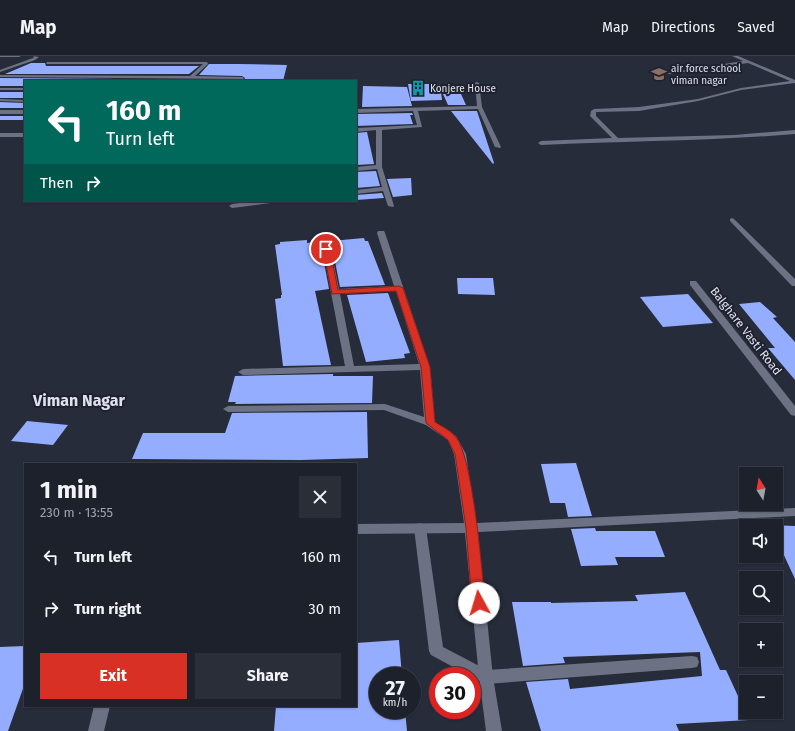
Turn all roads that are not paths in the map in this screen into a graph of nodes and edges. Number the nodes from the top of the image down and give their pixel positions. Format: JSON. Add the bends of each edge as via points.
{"nodes":[{"id":1,"x":0,"y":56,"type":"edge"},
{"id":2,"x":19,"y":56,"type":"edge"},
{"id":3,"x":35,"y":56,"type":"edge"},
{"id":4,"x":734,"y":56,"type":"edge"},
{"id":5,"x":748,"y":62,"type":"junction"},
{"id":6,"x":47,"y":63,"type":"dead end"},
{"id":7,"x":0,"y":70,"type":"edge"},
{"id":8,"x":669,"y":73,"type":"dead end"},
{"id":9,"x":0,"y":76,"type":"edge"},
{"id":10,"x":191,"y":78,"type":"junction"},
{"id":11,"x":241,"y":80,"type":"edge"},
{"id":12,"x":795,"y":82,"type":"edge"},
{"id":13,"x":477,"y":83,"type":"dead end"},
{"id":14,"x":0,"y":89,"type":"edge"},
{"id":15,"x":24,"y":90,"type":"edge"},
{"id":16,"x":0,"y":100,"type":"edge"},
{"id":17,"x":24,"y":100,"type":"edge"},
{"id":18,"x":480,"y":107,"type":"junction"},
{"id":19,"x":415,"y":110,"type":"junction"},
{"id":20,"x":357,"y":111,"type":"edge"},
{"id":21,"x":0,"y":112,"type":"edge"},
{"id":22,"x":24,"y":112,"type":"edge"},
{"id":23,"x":379,"y":128,"type":"junction"},
{"id":24,"x":357,"y":130,"type":"edge"},
{"id":25,"x":795,"y":132,"type":"edge"},
{"id":26,"x":0,"y":135,"type":"edge"},
{"id":27,"x":24,"y":135,"type":"edge"},
{"id":28,"x":616,"y":139,"type":"junction"},
{"id":29,"x":541,"y":143,"type":"dead end"},
{"id":30,"x":498,"y":147,"type":"dead end"},
{"id":31,"x":379,"y":167,"type":"junction"},
{"id":32,"x":357,"y":169,"type":"edge"},
{"id":33,"x":384,"y":189,"type":"junction"},
{"id":34,"x":357,"y":192,"type":"edge"},
{"id":35,"x":263,"y":202,"type":"edge"},
{"id":36,"x":232,"y":206,"type":"dead end"},
{"id":37,"x":391,"y":206,"type":"dead end"},
{"id":38,"x":732,"y":220,"type":"dead end"},
{"id":39,"x":381,"y":233,"type":"dead end"},
{"id":40,"x":324,"y":235,"type":"dead end"},
{"id":41,"x":693,"y":283,"type":"dead end"},
{"id":42,"x":795,"y":284,"type":"edge"},
{"id":43,"x":399,"y":288,"type":"junction"},
{"id":44,"x":335,"y":292,"type":"junction"},
{"id":45,"x":425,"y":367,"type":"junction"},
{"id":46,"x":350,"y":369,"type":"junction"},
{"id":47,"x":243,"y":372,"type":"dead end"},
{"id":48,"x":228,"y":409,"type":"dead end"},
{"id":49,"x":795,"y":414,"type":"edge"},
{"id":50,"x":430,"y":423,"type":"junction"},
{"id":51,"x":795,"y":512,"type":"edge"},
{"id":52,"x":420,"y":528,"type":"junction"},
{"id":53,"x":471,"y":528,"type":"junction"},
{"id":54,"x":357,"y":529,"type":"edge"},
{"id":55,"x":692,"y":662,"type":"dead end"},
{"id":56,"x":486,"y":677,"type":"junction"},
{"id":57,"x":102,"y":707,"type":"edge"},
{"id":58,"x":96,"y":731,"type":"edge"},
{"id":59,"x":494,"y":731,"type":"edge"}],
"edges":[{"from":1,"to":2,"type":"street"},
{"from":3,"to":7,"type":"street","via":[[34,59]]},
{"from":4,"to":5,"type":"street"},
{"from":5,"to":8,"type":"street"},
{"from":5,"to":12,"type":"street"},
{"from":6,"to":10,"type":"street","via":[[207,63]]},
{"from":9,"to":10,"type":"street"},
{"from":10,"to":11,"type":"street","via":[[242,78]]},
{"from":12,"to":28,"type":"street","via":[[741,89],[698,100],[646,108],[594,112],[593,116]]},
{"from":13,"to":18,"type":"street"},
{"from":14,"to":15,"type":"street"},
{"from":16,"to":17,"type":"street"},
{"from":18,"to":19,"type":"street"},
{"from":18,"to":30,"type":"street"},
{"from":19,"to":20,"type":"street"},
{"from":19,"to":23,"type":"street","via":[[420,126]]},
{"from":21,"to":22,"type":"street"},
{"from":23,"to":24,"type":"street"},
{"from":23,"to":31,"type":"street"},
{"from":25,"to":28,"type":"street","via":[[734,137]]},
{"from":26,"to":27,"type":"street"},
{"from":28,"to":29,"type":"street"},
{"from":31,"to":32,"type":"street"},
{"from":31,"to":33,"type":"street"},
{"from":33,"to":34,"type":"street"},
{"from":33,"to":37,"type":"street"},
{"from":35,"to":36,"type":"street"},
{"from":38,"to":42,"type":"street"},
{"from":39,"to":43,"type":"street"},
{"from":40,"to":44,"type":"street"},
{"from":41,"to":49,"type":"street","name":"Balghare Vasti Road"},
{"from":43,"to":44,"type":"street"},
{"from":43,"to":45,"type":"street"},
{"from":44,"to":46,"type":"street"},
{"from":45,"to":46,"type":"street"},
{"from":45,"to":50,"type":"street"},
{"from":46,"to":47,"type":"street"},
{"from":48,"to":50,"type":"street","via":[[385,408]]},
{"from":50,"to":53,"type":"street","via":[[452,438],[460,454]]},
{"from":51,"to":53,"type":"street"},
{"from":52,"to":53,"type":"street"},
{"from":52,"to":54,"type":"street"},
{"from":52,"to":56,"type":"street","via":[[436,652]]},
{"from":53,"to":56,"type":"street"},
{"from":55,"to":56,"type":"street"},
{"from":56,"to":59,"type":"street"},
{"from":57,"to":58,"type":"street"}]}
